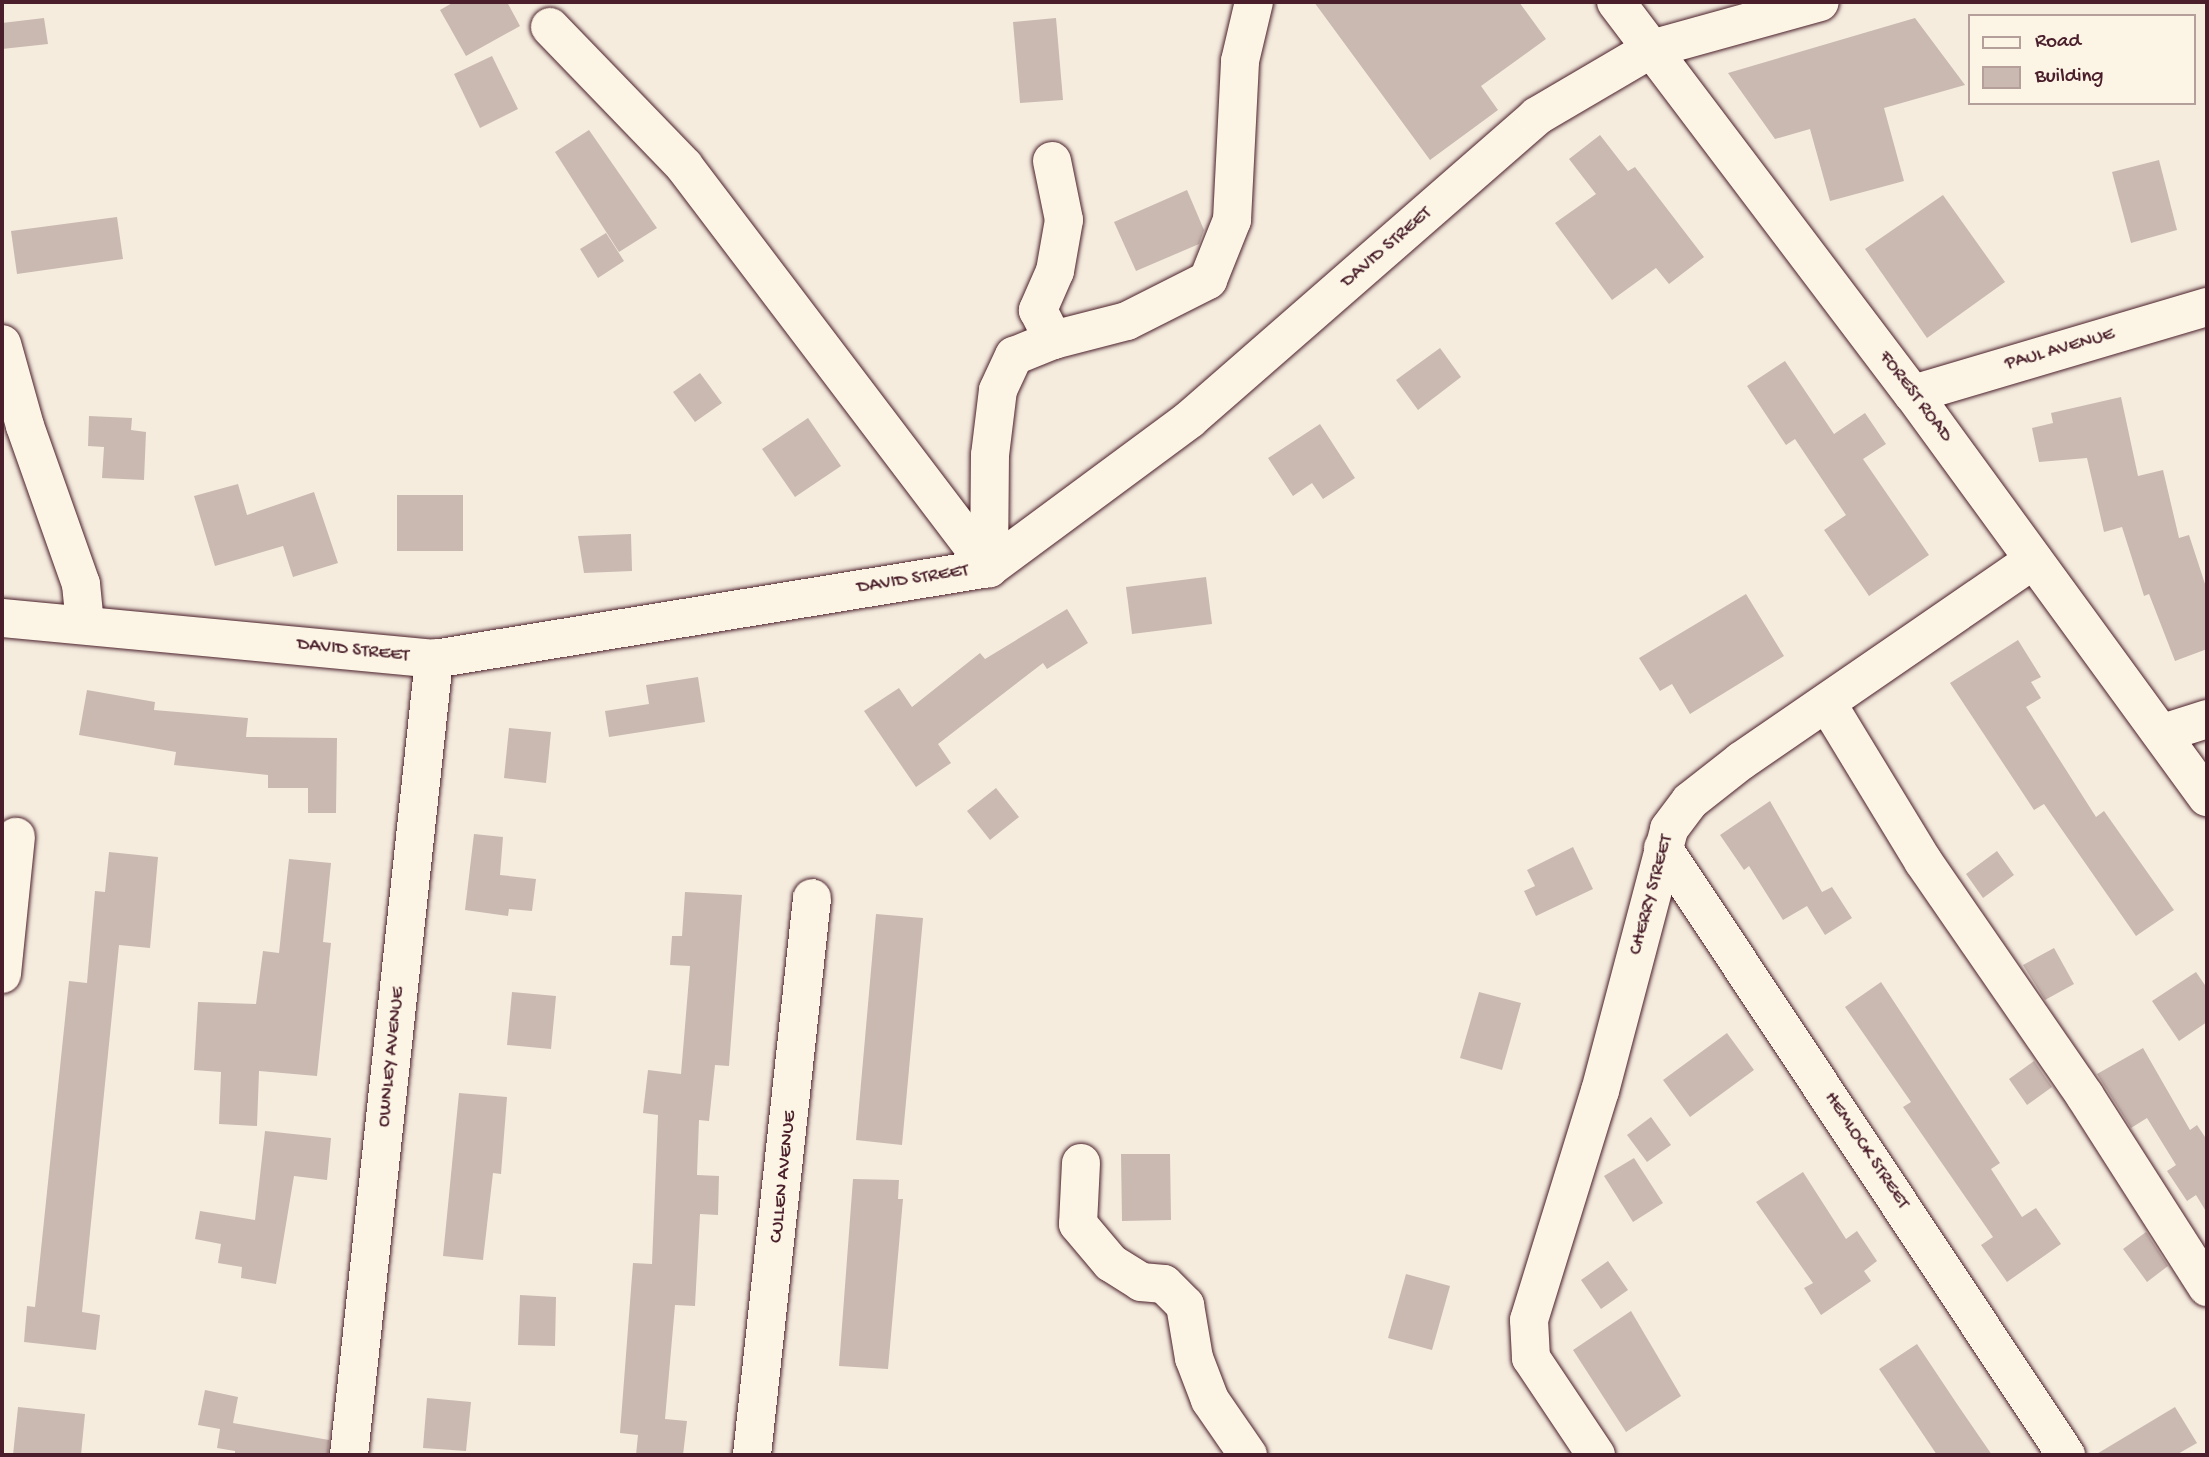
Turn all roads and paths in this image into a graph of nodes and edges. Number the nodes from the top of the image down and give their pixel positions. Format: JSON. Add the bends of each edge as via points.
{"nodes":[{"id":1,"x":1254,"y":2,"type":"edge"},
{"id":2,"x":1616,"y":2,"type":"edge"},
{"id":3,"x":1820,"y":2,"type":"edge"},
{"id":4,"x":550,"y":27,"type":"dead end"},
{"id":5,"x":1651,"y":49,"type":"junction"},
{"id":6,"x":1052,"y":162,"type":"dead end"},
{"id":7,"x":2207,"y":307,"type":"edge"},
{"id":8,"x":1053,"y":340,"type":"junction"},
{"id":9,"x":2,"y":344,"type":"edge"},
{"id":10,"x":1913,"y":394,"type":"junction"},
{"id":11,"x":2034,"y":560,"type":"junction"},
{"id":12,"x":989,"y":568,"type":"junction"},
{"id":13,"x":2,"y":618,"type":"edge"},
{"id":14,"x":85,"y":624,"type":"junction"},
{"id":15,"x":434,"y":659,"type":"junction"},
{"id":16,"x":1827,"y":703,"type":"junction"},
{"id":17,"x":2207,"y":719,"type":"edge"},
{"id":18,"x":2163,"y":733,"type":"junction"},
{"id":19,"x":2207,"y":797,"type":"edge"},
{"id":20,"x":16,"y":837,"type":"dead end"},
{"id":21,"x":1663,"y":848,"type":"junction"},
{"id":22,"x":812,"y":898,"type":"dead end"},
{"id":23,"x":2,"y":974,"type":"edge"},
{"id":24,"x":1081,"y":1163,"type":"dead end"},
{"id":25,"x":2207,"y":1287,"type":"edge"},
{"id":26,"x":349,"y":1455,"type":"edge"},
{"id":27,"x":752,"y":1455,"type":"edge"},
{"id":28,"x":1248,"y":1455,"type":"edge"},
{"id":29,"x":1596,"y":1455,"type":"edge"},
{"id":30,"x":2066,"y":1455,"type":"edge"}],
"edges":[{"from":1,"to":8,"type":"street","via":[[1240,61],[1232,220],[1208,280],[1127,321]]},
{"from":2,"to":5,"type":"street","name":"FOREST ROAD"},
{"from":3,"to":5,"type":"street","name":"DAVID STREET"},
{"from":4,"to":12,"type":"street","via":[[684,166]]},
{"from":5,"to":10,"type":"street","name":"FOREST ROAD"},
{"from":5,"to":12,"type":"street","name":"DAVID STREET","via":[[1537,116],[1190,419]]},
{"from":6,"to":8,"type":"street","via":[[1064,220],[1055,271],[1038,310]]},
{"from":7,"to":10,"type":"street","name":"PAUL AVENUE"},
{"from":8,"to":12,"type":"street","via":[[1014,356],[998,390],[990,455]]},
{"from":9,"to":14,"type":"street","via":[[25,426],[81,584]]},
{"from":10,"to":11,"type":"street","name":"FOREST ROAD"},
{"from":11,"to":16,"type":"street","name":"CHERRY STREET"},
{"from":11,"to":18,"type":"street","name":"FOREST ROAD"},
{"from":12,"to":15,"type":"street","name":"DAVID STREET"},
{"from":13,"to":14,"type":"street","name":"DAVID STREET"},
{"from":14,"to":15,"type":"street","name":"DAVID STREET"},
{"from":15,"to":26,"type":"street","name":"OWNLEY AVENUE"},
{"from":16,"to":21,"type":"street","name":"CHERRY STREET","via":[[1690,801],[1669,829]]},
{"from":16,"to":25,"type":"street","via":[[1923,861],[2085,1096]]},
{"from":17,"to":18,"type":"street"},
{"from":18,"to":19,"type":"street","name":"FOREST ROAD"},
{"from":20,"to":23,"type":"street"},
{"from":21,"to":29,"type":"street","name":"CHERRY STREET","via":[[1600,1091],[1529,1320],[1531,1358]]},
{"from":21,"to":30,"type":"street","name":"HEMLOCK STREET"},
{"from":22,"to":27,"type":"street","name":"CULLEN AVENUE"},
{"from":24,"to":28,"type":"street","via":[[1078,1224],[1111,1263],[1141,1282],[1164,1284],[1185,1305],[1194,1358],[1210,1400]]}]}
